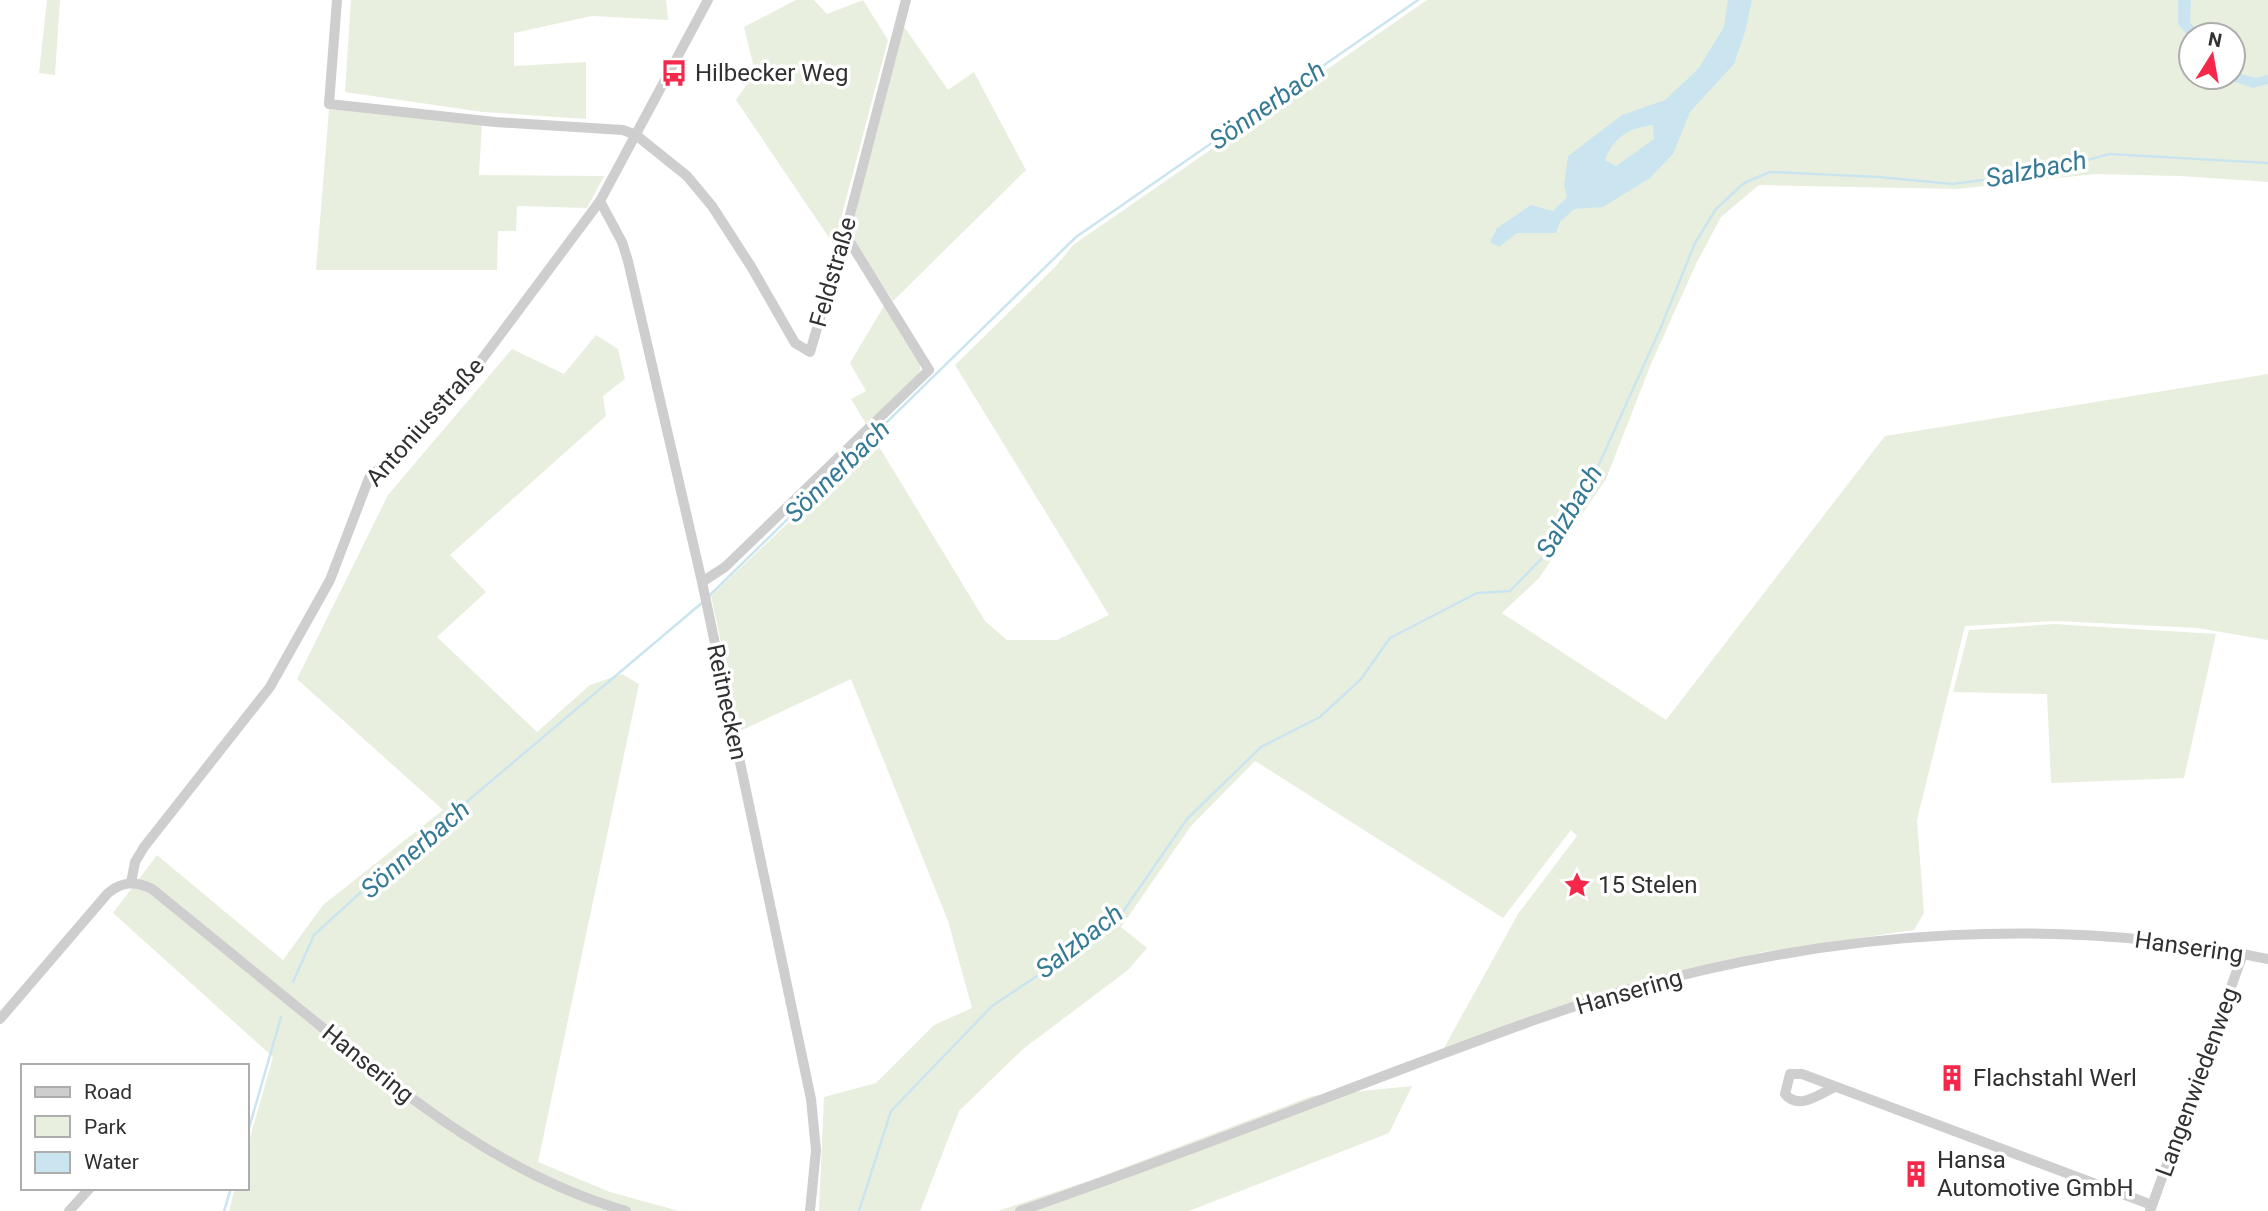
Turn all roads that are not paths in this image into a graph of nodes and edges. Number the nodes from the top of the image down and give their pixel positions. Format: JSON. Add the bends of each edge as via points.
{"nodes":[{"id":1,"x":337,"y":0,"type":"edge"},
{"id":2,"x":708,"y":0,"type":"edge"},
{"id":3,"x":906,"y":0,"type":"edge"},
{"id":4,"x":636,"y":135,"type":"junction"},
{"id":5,"x":600,"y":201,"type":"junction"},
{"id":6,"x":845,"y":234,"type":"junction"},
{"id":7,"x":703,"y":587,"type":"junction"},
{"id":8,"x":131,"y":883,"type":"junction"},
{"id":9,"x":2243,"y":954,"type":"junction"},
{"id":10,"x":2268,"y":959,"type":"edge"},
{"id":11,"x":0,"y":1019,"type":"edge"},
{"id":12,"x":1835,"y":1087,"type":"dead end"},
{"id":13,"x":88,"y":1190,"type":"edge"},
{"id":14,"x":2151,"y":1208,"type":"edge"},
{"id":15,"x":69,"y":1211,"type":"edge"},
{"id":16,"x":626,"y":1211,"type":"edge"},
{"id":17,"x":810,"y":1211,"type":"edge"},
{"id":18,"x":1020,"y":1211,"type":"edge"}],
"edges":[{"from":1,"to":4,"type":"street","via":[[329,104],[623,130]]},
{"from":2,"to":4,"type":"street","name":"Antoniusstraße"},
{"from":3,"to":6,"type":"street","name":"Feldstraße"},
{"from":4,"to":5,"type":"street","name":"Antoniusstraße"},
{"from":4,"to":6,"type":"street","name":"Feldstraße","via":[[687,176],[712,206],[795,343],[810,352]]},
{"from":5,"to":7,"type":"street","name":"Reitnecken","via":[[628,261]]},
{"from":5,"to":8,"type":"street","name":"Antoniusstraße","via":[[441,410],[369,478],[330,580],[270,687],[144,847]]},
{"from":6,"to":7,"type":"street","via":[[929,370]]},
{"from":7,"to":17,"type":"street","name":"Reitnecken","via":[[811,1099],[816,1150]]},
{"from":8,"to":11,"type":"street","via":[[108,893]]},
{"from":8,"to":16,"type":"street","name":"Hansering","via":[[152,889],[384,1078],[459,1133],[538,1177]]},
{"from":9,"to":10,"type":"street","name":"Hansering"},
{"from":9,"to":14,"type":"street","name":"Langenwiedenweg"},
{"from":9,"to":18,"type":"street","name":"Hansering","via":[[2101,936],[1969,935],[1850,944],[1745,962],[1637,987],[1533,1021]]},
{"from":12,"to":14,"type":"street"},
{"from":13,"to":15,"type":"street"}]}
